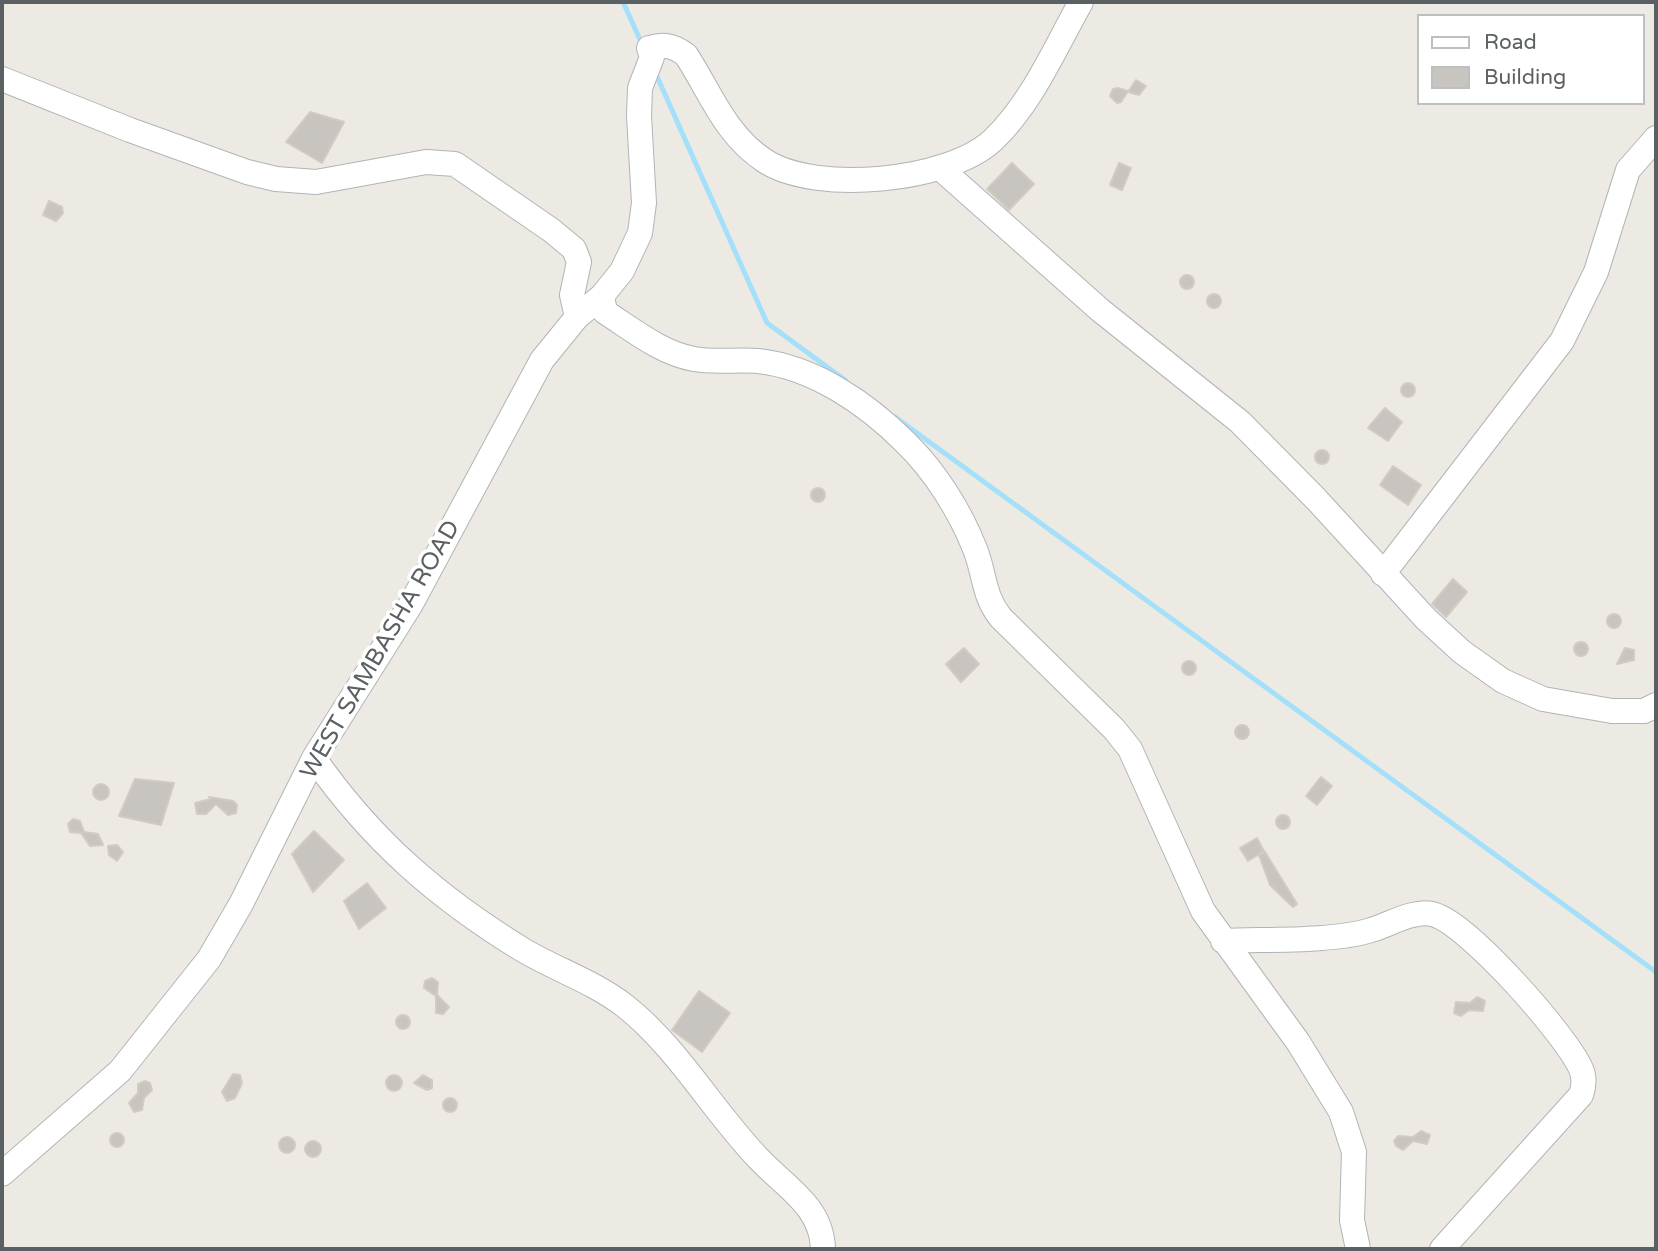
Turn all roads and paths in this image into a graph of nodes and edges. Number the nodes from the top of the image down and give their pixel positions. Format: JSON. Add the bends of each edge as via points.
{"nodes":[{"id":1,"x":1081,"y":2,"type":"edge"},
{"id":2,"x":2,"y":79,"type":"edge"},
{"id":3,"x":1656,"y":138,"type":"edge"},
{"id":4,"x":940,"y":167,"type":"junction"},
{"id":5,"x":602,"y":296,"type":"junction"},
{"id":6,"x":577,"y":317,"type":"junction"},
{"id":7,"x":1383,"y":574,"type":"junction"},
{"id":8,"x":1656,"y":705,"type":"edge"},
{"id":9,"x":314,"y":758,"type":"junction"},
{"id":10,"x":1223,"y":941,"type":"junction"},
{"id":11,"x":2,"y":1174,"type":"edge"},
{"id":12,"x":823,"y":1249,"type":"edge"},
{"id":13,"x":1358,"y":1249,"type":"edge"},
{"id":14,"x":1443,"y":1249,"type":"edge"}],
"edges":[{"from":1,"to":4,"type":"street","via":[[1017,111],[992,140],[964,159]]},
{"from":2,"to":6,"type":"street","via":[[130,130],[276,179],[316,182],[426,162],[455,164],[574,249],[579,262],[572,295]]},
{"from":3,"to":7,"type":"street","via":[[1629,170],[1596,272],[1562,341]]},
{"from":4,"to":5,"type":"street","name":"WEST SAMBASHA ROAD","via":[[880,178],[796,175],[766,161],[723,122],[686,55],[663,45],[649,48],[652,57],[640,88],[645,180],[640,233],[622,271]]},
{"from":4,"to":7,"type":"street","via":[[1100,310],[1240,422]]},
{"from":5,"to":6,"type":"street","name":"WEST SAMBASHA ROAD"},
{"from":5,"to":10,"type":"street","via":[[605,312],[663,348],[695,359],[755,361],[793,369],[854,400],[904,441],[962,520],[976,551],[986,595],[998,614],[1130,749],[1188,884]]},
{"from":6,"to":9,"type":"street","name":"WEST SAMBASHA ROAD","via":[[542,360],[411,604]]},
{"from":7,"to":8,"type":"street","via":[[1462,652],[1503,681],[1543,699],[1612,711],[1644,711]]},
{"from":9,"to":11,"type":"street","name":"WEST SAMBASHA ROAD","via":[[241,904],[186,991],[120,1070]]},
{"from":9,"to":12,"type":"street","via":[[346,805],[386,847],[447,898],[521,949],[606,992],[629,1009],[757,1157],[808,1204],[819,1221]]},
{"from":10,"to":13,"type":"street","via":[[1298,1042],[1341,1112],[1354,1152],[1352,1220]]},
{"from":10,"to":14,"type":"street","via":[[1340,936],[1412,915],[1433,914],[1479,946],[1563,1038],[1583,1073],[1581,1095]]}]}
